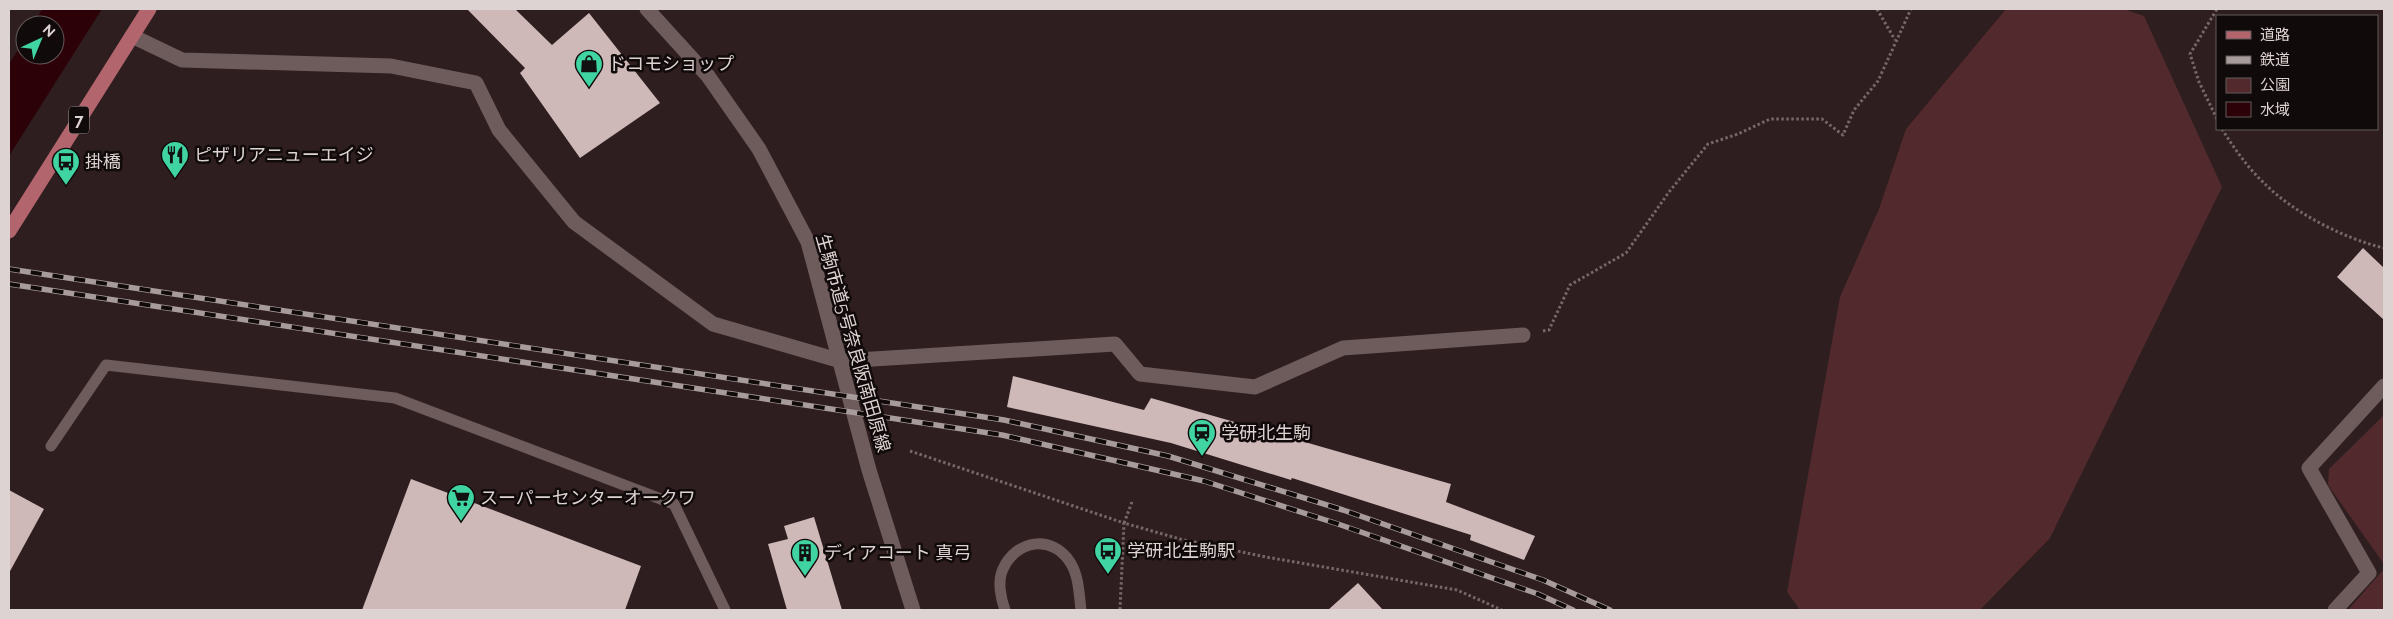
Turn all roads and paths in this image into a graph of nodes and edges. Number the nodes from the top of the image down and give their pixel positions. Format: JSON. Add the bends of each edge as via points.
{"nodes":[{"id":1,"x":149,"y":9,"type":"edge"},
{"id":2,"x":647,"y":9,"type":"edge"},
{"id":3,"x":1877,"y":9,"type":"edge"},
{"id":4,"x":1911,"y":9,"type":"edge"},
{"id":5,"x":2217,"y":9,"type":"edge"},
{"id":6,"x":132,"y":36,"type":"junction"},
{"id":7,"x":1895,"y":40,"type":"junction"},
{"id":8,"x":2216,"y":116,"type":"edge"},
{"id":9,"x":2223,"y":130,"type":"edge"},
{"id":10,"x":9,"y":231,"type":"edge"},
{"id":11,"x":2384,"y":248,"type":"edge"},
{"id":12,"x":1523,"y":335,"type":"joint"},
{"id":13,"x":841,"y":360,"type":"junction"},
{"id":14,"x":2384,"y":386,"type":"edge"},
{"id":15,"x":50,"y":446,"type":"dead end"},
{"id":16,"x":910,"y":451,"type":"dead end"},
{"id":17,"x":1132,"y":502,"type":"dead end"},
{"id":18,"x":1124,"y":523,"type":"junction"},
{"id":19,"x":724,"y":610,"type":"edge"},
{"id":20,"x":913,"y":610,"type":"edge"},
{"id":21,"x":1005,"y":610,"type":"edge"},
{"id":22,"x":1081,"y":610,"type":"edge"},
{"id":23,"x":1120,"y":610,"type":"edge"},
{"id":24,"x":1502,"y":610,"type":"edge"},
{"id":25,"x":2335,"y":610,"type":"edge"}],
"edges":[{"from":1,"to":6,"type":"main road","number":"7"},
{"from":2,"to":13,"type":"street","name":"生駒市道5号奈良阪南田原線","via":[[708,76],[759,149],[808,242]]},
{"from":3,"to":7,"type":"path"},
{"from":4,"to":7,"type":"path"},
{"from":5,"to":8,"type":"path","via":[[2190,54],[2199,82]]},
{"from":6,"to":10,"type":"main road","number":"7"},
{"from":6,"to":13,"type":"street","via":[[182,60],[391,66],[476,83],[499,130],[574,222],[714,324]]},
{"from":7,"to":12,"type":"path","via":[[1878,81],[1854,110],[1843,135],[1822,119],[1770,119],[1708,144],[1626,253],[1570,284],[1549,330]]},
{"from":9,"to":11,"type":"path","via":[[2241,159],[2265,185],[2299,210],[2340,234]]},
{"from":12,"to":13,"type":"street","via":[[1343,348],[1255,387],[1140,374],[1115,344]]},
{"from":13,"to":20,"type":"street","name":"生駒市道5号奈良阪南田原線","via":[[869,470]]},
{"from":14,"to":25,"type":"street","via":[[2309,468],[2368,573]]},
{"from":15,"to":19,"type":"lane","via":[[106,365],[395,398],[674,504]]},
{"from":16,"to":18,"type":"path"},
{"from":17,"to":18,"type":"path"},
{"from":18,"to":23,"type":"path"},
{"from":18,"to":24,"type":"path","via":[[1228,549],[1458,590]]},
{"from":21,"to":22,"type":"lane","via":[[1000,596],[1002,570],[1014,554],[1030,543],[1048,544],[1071,562],[1077,578]]}]}
